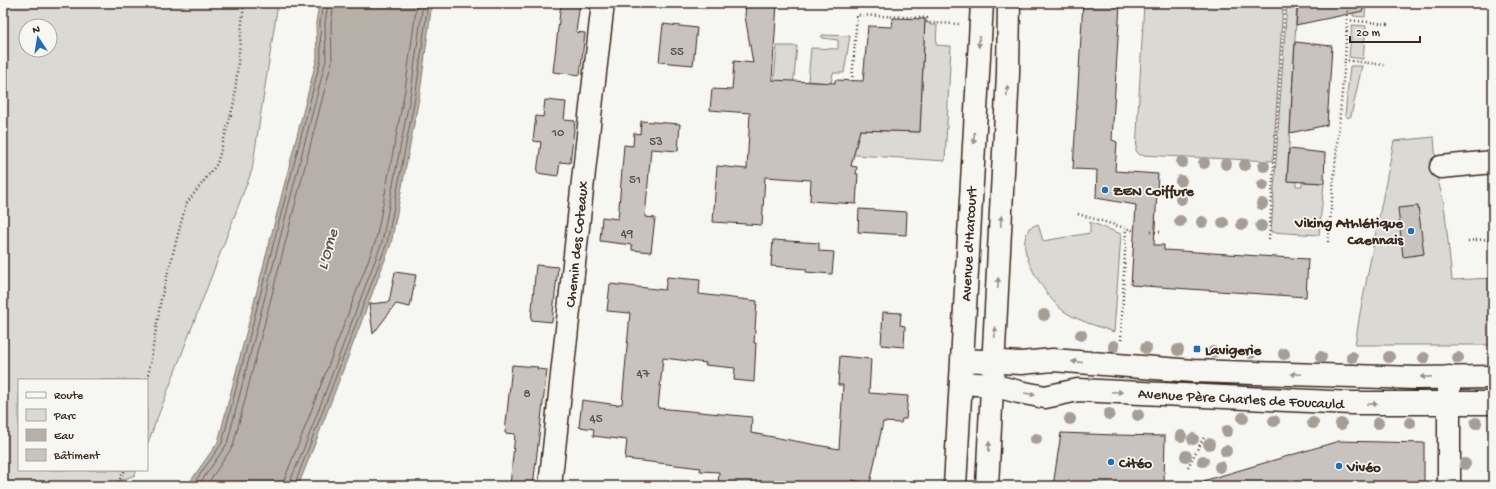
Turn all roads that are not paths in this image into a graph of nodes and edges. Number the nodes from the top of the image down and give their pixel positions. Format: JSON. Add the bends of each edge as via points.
{"nodes":[{"id":1,"x":603,"y":3,"type":"edge"},
{"id":2,"x":982,"y":3,"type":"edge"},
{"id":3,"x":1009,"y":3,"type":"edge"},
{"id":4,"x":1493,"y":162,"type":"edge"},
{"id":5,"x":1441,"y":167,"type":"dead end"},
{"id":6,"x":962,"y":360,"type":"junction"},
{"id":7,"x":993,"y":361,"type":"junction"},
{"id":8,"x":1186,"y":371,"type":"junction"},
{"id":9,"x":1493,"y":376,"type":"edge"},
{"id":10,"x":1450,"y":377,"type":"junction"},
{"id":11,"x":960,"y":383,"type":"junction"},
{"id":12,"x":992,"y":385,"type":"junction"},
{"id":13,"x":1184,"y":396,"type":"junction"},
{"id":14,"x":1493,"y":403,"type":"edge"},
{"id":15,"x":1450,"y":404,"type":"junction"},
{"id":16,"x":550,"y":486,"type":"edge"},
{"id":17,"x":955,"y":486,"type":"edge"},
{"id":18,"x":987,"y":486,"type":"edge"},
{"id":19,"x":1449,"y":486,"type":"edge"}],
"edges":[{"from":1,"to":16,"type":"main road","name":"Chemin des Coteaux"},
{"from":2,"to":6,"type":"main road","name":"Avenue d'Harcourt","one_way":true},
{"from":7,"to":3,"type":"main road","name":"Avenue d'Harcourt","one_way":true,"via":[[1008,82]]},
{"from":4,"to":5,"type":"main road"},
{"from":6,"to":7,"type":"main road","name":"Avenue Père Charles de Foucauld"},
{"from":6,"to":11,"type":"main road","name":"Avenue d'Harcourt"},
{"from":8,"to":7,"type":"main road","name":"Avenue Père Charles de Foucauld","one_way":true,"via":[[1053,360],[1021,363]]},
{"from":7,"to":12,"type":"main road","name":"Avenue d'Harcourt"},
{"from":10,"to":8,"type":"main road","name":"Avenue Père Charles de Foucauld","one_way":true},
{"from":8,"to":13,"type":"main road"},
{"from":9,"to":10,"type":"main road","name":"Avenue Père Charles de Foucauld"},
{"from":10,"to":15,"type":"main road"},
{"from":11,"to":12,"type":"main road","name":"Avenue Père Charles de Foucauld"},
{"from":11,"to":17,"type":"main road","name":"Avenue d'Harcourt"},
{"from":12,"to":13,"type":"main road","name":"Avenue Père Charles de Foucauld","one_way":true,"via":[[1045,397],[1078,390]]},
{"from":18,"to":12,"type":"main road","name":"Avenue d'Harcourt","one_way":true},
{"from":13,"to":15,"type":"main road","name":"Avenue Père Charles de Foucauld","one_way":true},
{"from":14,"to":15,"type":"main road","name":"Avenue Père Charles de Foucauld"},
{"from":15,"to":19,"type":"main road"}]}
